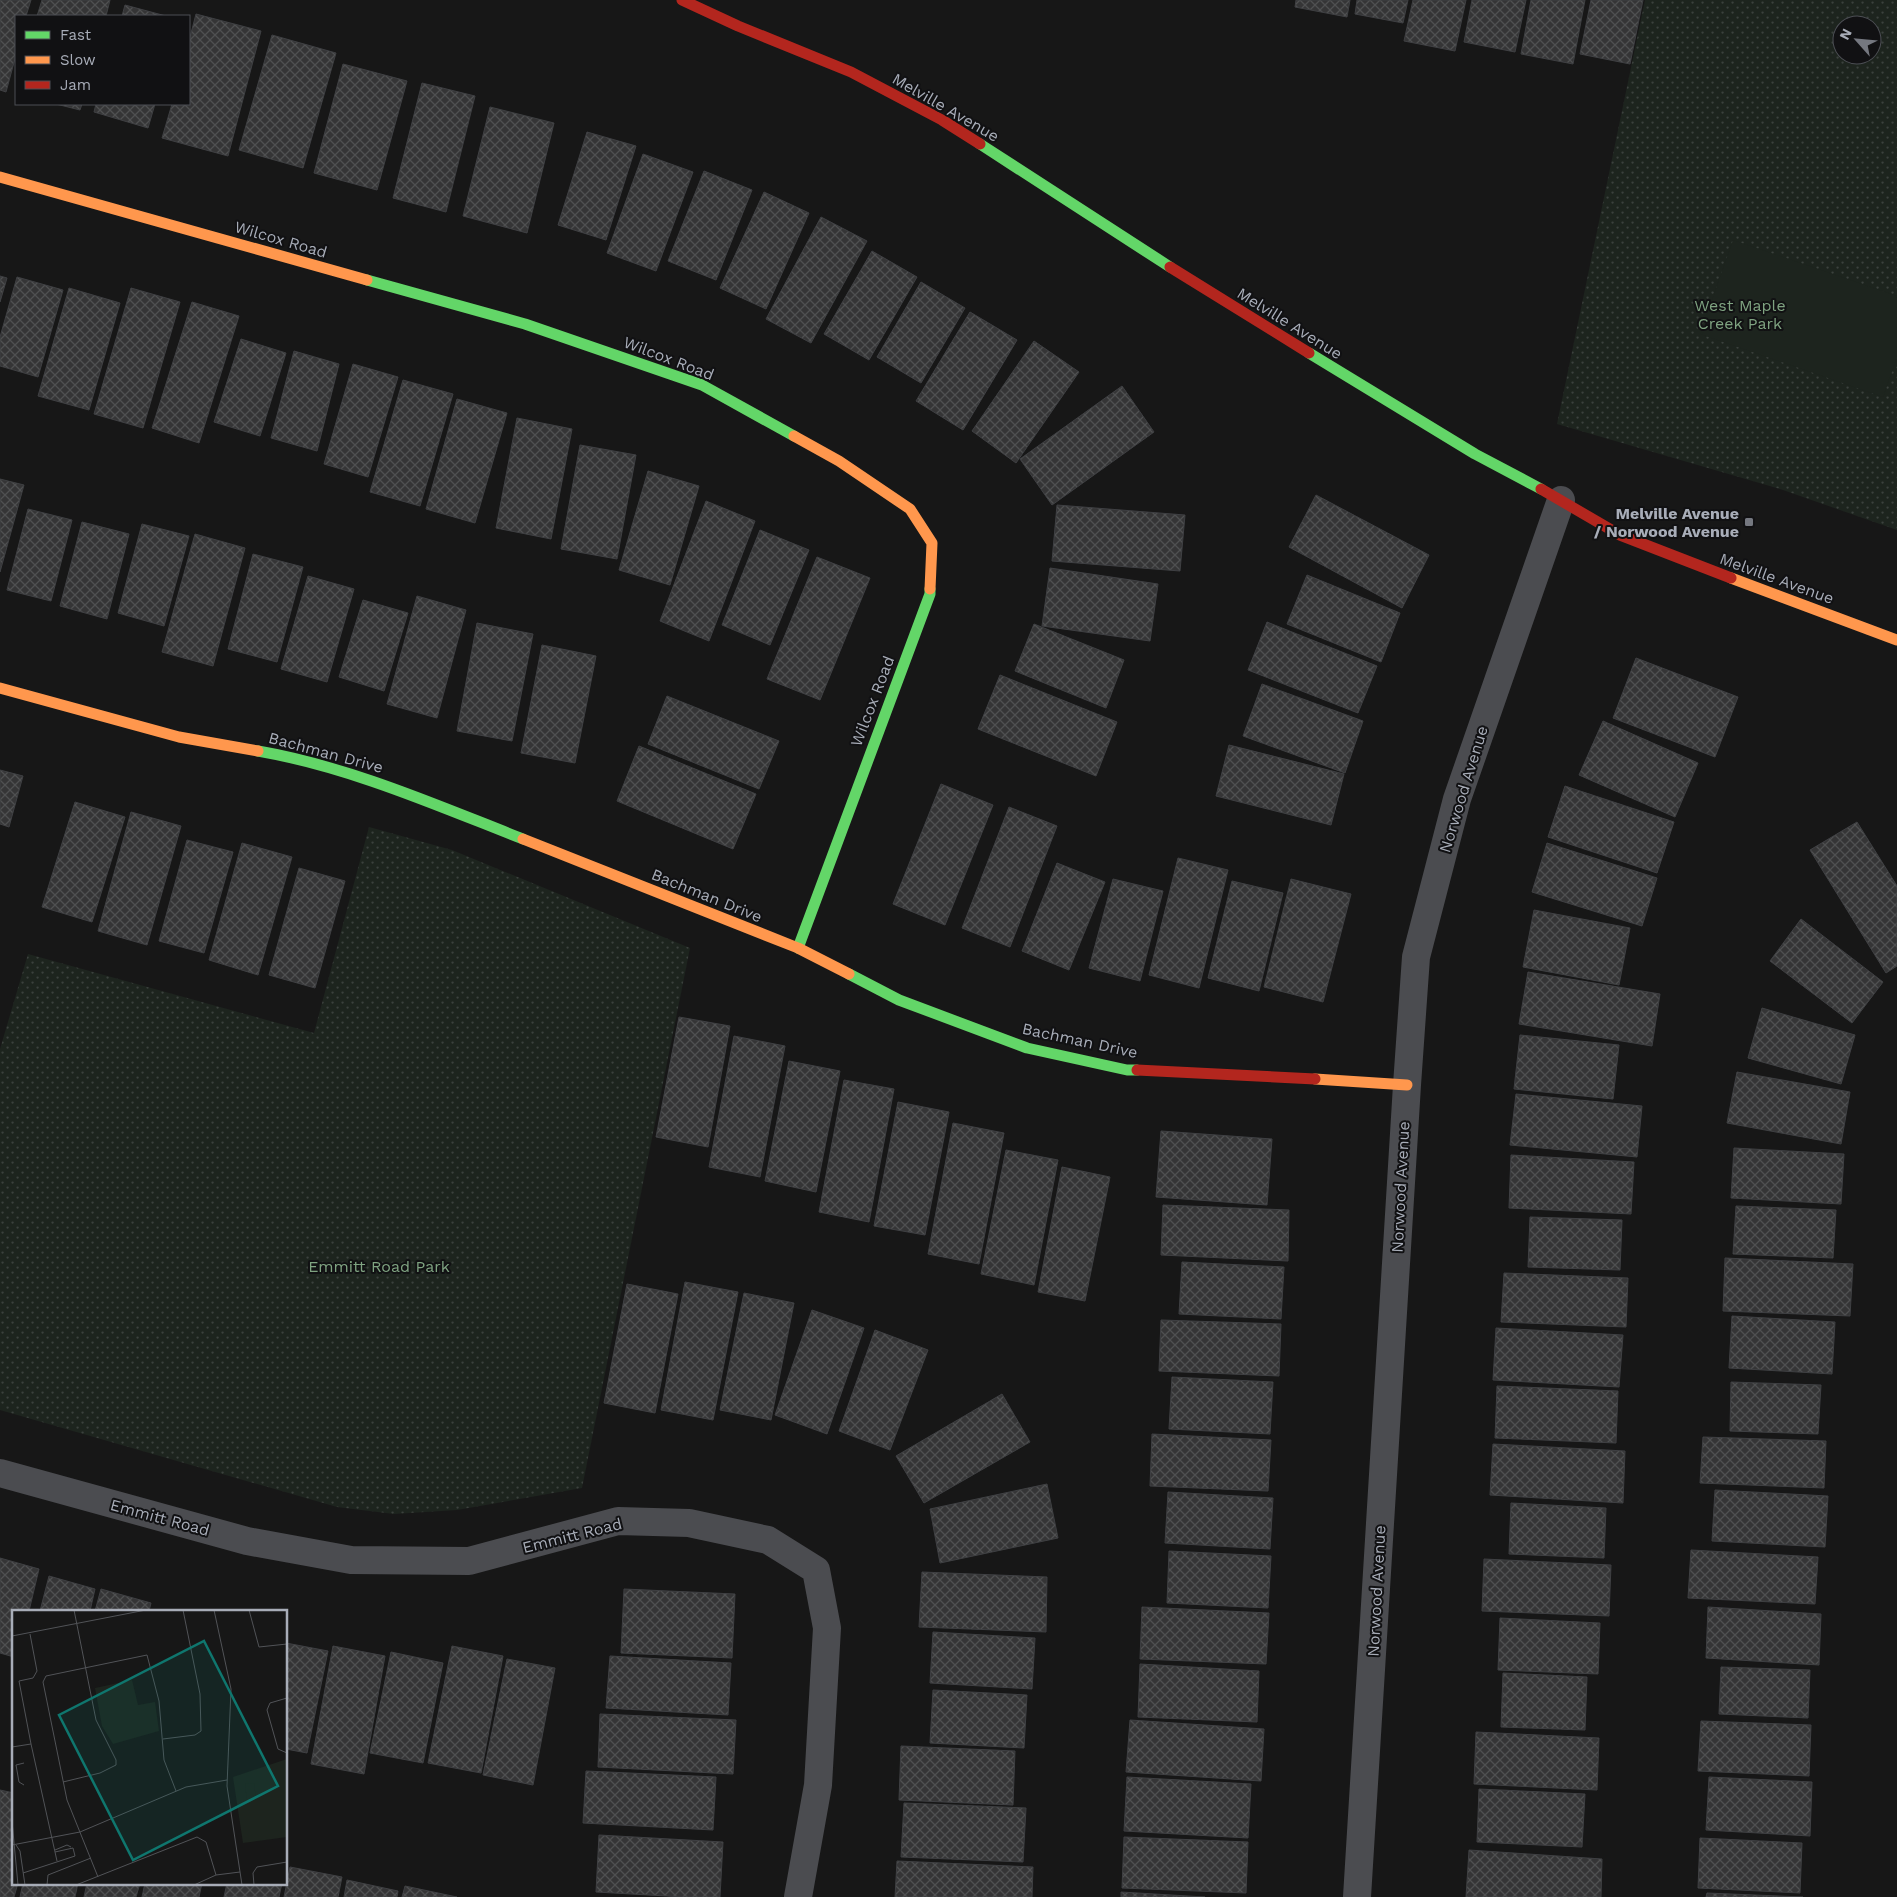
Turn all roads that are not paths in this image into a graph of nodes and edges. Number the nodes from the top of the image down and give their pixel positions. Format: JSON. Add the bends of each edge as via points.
{"nodes":[{"id":1,"x":682,"y":0,"type":"edge"},
{"id":2,"x":0,"y":177,"type":"edge"},
{"id":3,"x":1561,"y":500,"type":"junction"},
{"id":4,"x":1897,"y":640,"type":"edge"},
{"id":5,"x":0,"y":688,"type":"edge"},
{"id":6,"x":798,"y":948,"type":"junction"},
{"id":7,"x":1407,"y":1085,"type":"junction"},
{"id":8,"x":0,"y":1473,"type":"edge"},
{"id":9,"x":798,"y":1897,"type":"edge"},
{"id":10,"x":1357,"y":1897,"type":"edge"}],
"edges":[{"from":1,"to":3,"type":"street","name":"Melville Avenue","via":[[852,72],[942,120],[1133,244],[1365,388],[1475,454]]},
{"from":2,"to":6,"type":"street","name":"Wilcox Road","via":[[525,324],[702,385],[839,461],[910,509],[932,543],[930,594]]},
{"from":3,"to":4,"type":"street","name":"Melville Avenue","via":[[1620,536]]},
{"from":3,"to":7,"type":"street","name":"Norwood Avenue","via":[[1457,799],[1416,957]]},
{"from":5,"to":6,"type":"street","name":"Bachman Drive","via":[[179,737],[282,755],[386,785]]},
{"from":6,"to":7,"type":"street","name":"Bachman Drive","via":[[899,1000],[1027,1048],[1127,1070]]},
{"from":7,"to":10,"type":"street","name":"Norwood Avenue"},
{"from":8,"to":9,"type":"street","name":"Emmitt Road","via":[[247,1541],[351,1560],[469,1561],[618,1521],[689,1523],[768,1540],[816,1570],[827,1628],[818,1785]]}]}
